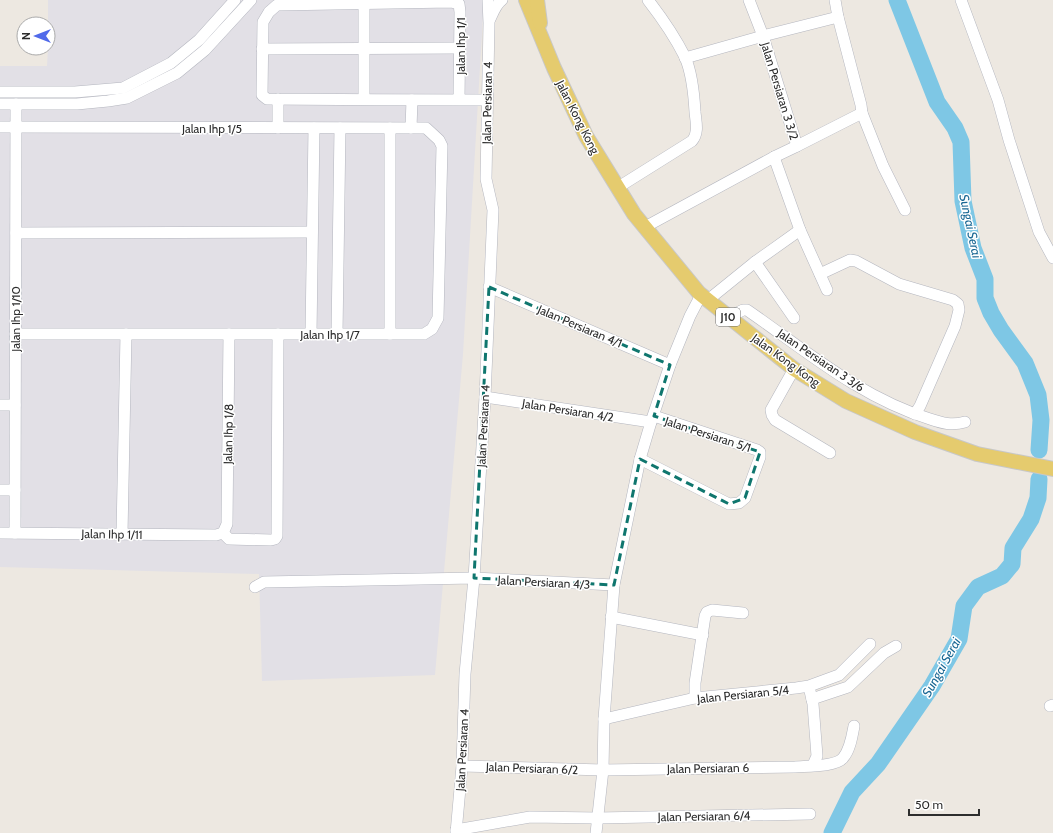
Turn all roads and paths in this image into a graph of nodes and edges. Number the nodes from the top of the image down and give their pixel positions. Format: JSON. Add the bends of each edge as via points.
{"nodes":[{"id":1,"x":235,"y":0,"type":"edge"},
{"id":2,"x":250,"y":0,"type":"edge"},
{"id":3,"x":488,"y":0,"type":"edge"},
{"id":4,"x":502,"y":0,"type":"edge"},
{"id":5,"x":648,"y":0,"type":"edge"},
{"id":6,"x":749,"y":0,"type":"edge"},
{"id":7,"x":835,"y":0,"type":"edge"},
{"id":8,"x":961,"y":0,"type":"edge"},
{"id":9,"x":388,"y":1,"type":"edge"},
{"id":10,"x":527,"y":1,"type":"edge"},
{"id":11,"x":325,"y":2,"type":"edge"},
{"id":12,"x":364,"y":3,"type":"junction"},
{"id":13,"x":838,"y":17,"type":"junction"},
{"id":14,"x":489,"y":23,"type":"junction"},
{"id":15,"x":763,"y":36,"type":"junction"},
{"id":16,"x":460,"y":48,"type":"junction"},
{"id":17,"x":262,"y":49,"type":"junction"},
{"id":18,"x":364,"y":49,"type":"junction"},
{"id":19,"x":685,"y":58,"type":"junction"},
{"id":20,"x":0,"y":92,"type":"edge"},
{"id":21,"x":278,"y":99,"type":"junction"},
{"id":22,"x":364,"y":100,"type":"junction"},
{"id":23,"x":412,"y":100,"type":"junction"},
{"id":24,"x":459,"y":100,"type":"junction"},
{"id":25,"x":487,"y":100,"type":"junction"},
{"id":26,"x":0,"y":104,"type":"edge"},
{"id":27,"x":16,"y":104,"type":"junction"},
{"id":28,"x":862,"y":113,"type":"junction"},
{"id":29,"x":0,"y":128,"type":"edge"},
{"id":30,"x":16,"y":128,"type":"junction"},
{"id":31,"x":278,"y":128,"type":"junction"},
{"id":32,"x":314,"y":128,"type":"junction"},
{"id":33,"x":340,"y":128,"type":"junction"},
{"id":34,"x":390,"y":128,"type":"junction"},
{"id":35,"x":411,"y":128,"type":"junction"},
{"id":36,"x":424,"y":128,"type":"joint"},
{"id":37,"x":797,"y":146,"type":"junction"},
{"id":38,"x":774,"y":157,"type":"junction"},
{"id":39,"x":617,"y":188,"type":"junction"},
{"id":40,"x":905,"y":210,"type":"dead end"},
{"id":41,"x":645,"y":227,"type":"junction"},
{"id":42,"x":800,"y":230,"type":"junction"},
{"id":43,"x":312,"y":232,"type":"junction"},
{"id":44,"x":16,"y":233,"type":"junction"},
{"id":45,"x":1053,"y":258,"type":"edge"},
{"id":46,"x":755,"y":262,"type":"junction"},
{"id":47,"x":820,"y":274,"type":"junction"},
{"id":48,"x":488,"y":287,"type":"junction"},
{"id":49,"x":827,"y":290,"type":"dead end"},
{"id":50,"x":705,"y":297,"type":"junction"},
{"id":51,"x":729,"y":317,"type":"junction"},
{"id":52,"x":794,"y":318,"type":"dead end"},
{"id":53,"x":16,"y":334,"type":"junction"},
{"id":54,"x":126,"y":334,"type":"junction"},
{"id":55,"x":229,"y":334,"type":"junction"},
{"id":56,"x":278,"y":334,"type":"junction"},
{"id":57,"x":311,"y":334,"type":"junction"},
{"id":58,"x":337,"y":334,"type":"junction"},
{"id":59,"x":390,"y":334,"type":"junction"},
{"id":60,"x":670,"y":365,"type":"junction"},
{"id":61,"x":794,"y":368,"type":"junction"},
{"id":62,"x":485,"y":397,"type":"junction"},
{"id":63,"x":0,"y":405,"type":"edge"},
{"id":64,"x":15,"y":405,"type":"junction"},
{"id":65,"x":915,"y":414,"type":"junction"},
{"id":66,"x":652,"y":419,"type":"junction"},
{"id":67,"x":965,"y":422,"type":"dead end"},
{"id":68,"x":830,"y":453,"type":"dead end"},
{"id":69,"x":640,"y":460,"type":"junction"},
{"id":70,"x":1053,"y":469,"type":"edge"},
{"id":71,"x":0,"y":490,"type":"edge"},
{"id":72,"x":15,"y":490,"type":"junction"},
{"id":73,"x":223,"y":532,"type":"junction"},
{"id":74,"x":0,"y":533,"type":"edge"},
{"id":75,"x":15,"y":533,"type":"junction"},
{"id":76,"x":122,"y":534,"type":"junction"},
{"id":77,"x":474,"y":578,"type":"junction"},
{"id":78,"x":614,"y":585,"type":"junction"},
{"id":79,"x":255,"y":587,"type":"dead end"},
{"id":80,"x":743,"y":613,"type":"dead end"},
{"id":81,"x":611,"y":617,"type":"junction"},
{"id":82,"x":703,"y":635,"type":"junction"},
{"id":83,"x":870,"y":644,"type":"dead end"},
{"id":84,"x":896,"y":646,"type":"dead end"},
{"id":85,"x":809,"y":686,"type":"junction"},
{"id":86,"x":695,"y":698,"type":"junction"},
{"id":87,"x":812,"y":699,"type":"junction"},
{"id":88,"x":604,"y":719,"type":"junction"},
{"id":89,"x":854,"y":726,"type":"dead end"},
{"id":90,"x":813,"y":765,"type":"junction"},
{"id":91,"x":462,"y":766,"type":"junction"},
{"id":92,"x":603,"y":770,"type":"junction"},
{"id":93,"x":810,"y":814,"type":"dead end"},
{"id":94,"x":598,"y":818,"type":"junction"},
{"id":95,"x":456,"y":831,"type":"edge"},
{"id":96,"x":596,"y":833,"type":"edge"}],
"edges":[{"from":1,"to":20,"type":"street","via":[[199,40],[171,63],[123,88],[75,92]]},
{"from":2,"to":27,"type":"street","via":[[205,50],[177,73],[127,98],[77,104]]},
{"from":3,"to":14,"type":"street","name":"Jalan Persiaran 4"},
{"from":4,"to":14,"type":"street"},
{"from":5,"to":19,"type":"street","via":[[666,23]]},
{"from":6,"to":15,"type":"street","name":"Jalan Persiaran 3 3/2"},
{"from":7,"to":13,"type":"street"},
{"from":8,"to":45,"type":"street","via":[[998,100],[1039,232]]},
{"from":9,"to":12,"type":"street","name":"Jalan Ihp 1/1"},
{"from":9,"to":16,"type":"street","name":"Jalan Ihp 1/1","via":[[459,4]]},
{"from":10,"to":39,"type":"main road","name":"Jalan Kong Kong","number":"J10","via":[[554,68],[586,136]]},
{"from":11,"to":12,"type":"street","name":"Jalan Ihp 1/1"},
{"from":11,"to":17,"type":"street","name":"Jalan Ihp 1/1","via":[[277,5],[263,22]]},
{"from":12,"to":18,"type":"street"},
{"from":13,"to":15,"type":"street"},
{"from":13,"to":28,"type":"street"},
{"from":14,"to":25,"type":"street","name":"Jalan Persiaran 4"},
{"from":15,"to":19,"type":"street"},
{"from":15,"to":37,"type":"street","name":"Jalan Persiaran 3 3/2"},
{"from":16,"to":18,"type":"street"},
{"from":16,"to":24,"type":"street","name":"Jalan Ihp 1/1"},
{"from":17,"to":18,"type":"street"},
{"from":17,"to":21,"type":"street","via":[[262,95]]},
{"from":18,"to":22,"type":"street"},
{"from":19,"to":39,"type":"street","via":[[694,104],[697,129],[695,138]]},
{"from":21,"to":22,"type":"street"},
{"from":21,"to":31,"type":"street"},
{"from":22,"to":23,"type":"street"},
{"from":23,"to":24,"type":"street"},
{"from":23,"to":35,"type":"street"},
{"from":24,"to":25,"type":"street"},
{"from":25,"to":48,"type":"street","name":"Jalan Persiaran 4","via":[[486,179],[492,210]]},
{"from":26,"to":27,"type":"street"},
{"from":27,"to":30,"type":"street","name":"Jalan Ihp 1/10"},
{"from":28,"to":37,"type":"street"},
{"from":28,"to":40,"type":"street","via":[[883,166]]},
{"from":29,"to":30,"type":"street","name":"Jalan Ihp 1/5"},
{"from":30,"to":31,"type":"street","name":"Jalan Ihp 1/5"},
{"from":30,"to":44,"type":"street","name":"Jalan Ihp 1/10"},
{"from":31,"to":32,"type":"street","name":"Jalan Ihp 1/5"},
{"from":32,"to":33,"type":"street","name":"Jalan Ihp 1/5"},
{"from":32,"to":43,"type":"street"},
{"from":33,"to":34,"type":"street","name":"Jalan Ihp 1/5"},
{"from":33,"to":58,"type":"street"},
{"from":34,"to":35,"type":"street","name":"Jalan Ihp 1/5"},
{"from":34,"to":59,"type":"street"},
{"from":35,"to":36,"type":"street","name":"Jalan Ihp 1/5"},
{"from":36,"to":59,"type":"street","name":"Jalan Ihp 1/7","via":[[439,140],[442,146],[438,318],[432,329],[424,334]]},
{"from":37,"to":38,"type":"street"},
{"from":38,"to":41,"type":"street"},
{"from":38,"to":42,"type":"street"},
{"from":39,"to":41,"type":"main road","name":"Jalan Kong Kong","number":"J10"},
{"from":41,"to":50,"type":"main road","name":"Jalan Kong Kong","number":"J10"},
{"from":42,"to":46,"type":"street"},
{"from":42,"to":47,"type":"street"},
{"from":43,"to":44,"type":"street"},
{"from":43,"to":57,"type":"street"},
{"from":44,"to":53,"type":"street","name":"Jalan Ihp 1/10"},
{"from":46,"to":50,"type":"street"},
{"from":46,"to":52,"type":"street"},
{"from":47,"to":49,"type":"street"},
{"from":47,"to":65,"type":"street","via":[[850,260],[856,261],[899,284],[953,300],[958,304],[955,326]]},
{"from":48,"to":60,"type":"street","name":"Jalan Persiaran 4/1"},
{"from":48,"to":62,"type":"street","name":"Jalan Persiaran 4"},
{"from":50,"to":51,"type":"main road","name":"Jalan Kong Kong","number":"J10"},
{"from":50,"to":60,"type":"street","via":[[690,316]]},
{"from":51,"to":61,"type":"main road","name":"Jalan Kong Kong","number":"J10"},
{"from":51,"to":65,"type":"street","name":"Jalan Persiaran 3 3/6","via":[[747,310],[867,392]]},
{"from":53,"to":54,"type":"street","name":"Jalan Ihp 1/7"},
{"from":53,"to":64,"type":"street","name":"Jalan Ihp 1/10"},
{"from":54,"to":55,"type":"street","name":"Jalan Ihp 1/7"},
{"from":54,"to":76,"type":"street"},
{"from":55,"to":56,"type":"street","name":"Jalan Ihp 1/7"},
{"from":55,"to":73,"type":"street","name":"Jalan Ihp 1/8","via":[[227,524]]},
{"from":56,"to":57,"type":"street","name":"Jalan Ihp 1/7"},
{"from":56,"to":73,"type":"street","via":[[277,536],[271,540],[230,539]]},
{"from":57,"to":58,"type":"street","name":"Jalan Ihp 1/7"},
{"from":58,"to":59,"type":"street","name":"Jalan Ihp 1/7"},
{"from":60,"to":66,"type":"street"},
{"from":61,"to":68,"type":"street","via":[[771,410],[772,415],[775,420]]},
{"from":61,"to":70,"type":"main road","name":"Jalan Kong Kong","number":"J10","via":[[846,401],[914,432],[977,454]]},
{"from":62,"to":66,"type":"street","name":"Jalan Persiaran 4/2"},
{"from":62,"to":77,"type":"street","name":"Jalan Persiaran 4"},
{"from":63,"to":64,"type":"street"},
{"from":64,"to":72,"type":"street","name":"Jalan Ihp 1/10"},
{"from":65,"to":67,"type":"street","via":[[952,425]]},
{"from":66,"to":69,"type":"street"},
{"from":66,"to":69,"type":"street","name":"Jalan Persiaran 5/1","via":[[757,450],[760,457],[745,498],[739,503],[730,504]]},
{"from":69,"to":78,"type":"street"},
{"from":71,"to":72,"type":"street"},
{"from":72,"to":75,"type":"street","name":"Jalan Ihp 1/10"},
{"from":73,"to":76,"type":"street","name":"Jalan Ihp 1/11","via":[[216,536]]},
{"from":74,"to":75,"type":"street","name":"Jalan Ihp 1/11"},
{"from":75,"to":76,"type":"street","name":"Jalan Ihp 1/11"},
{"from":77,"to":78,"type":"street","name":"Jalan Persiaran 4/3"},
{"from":77,"to":79,"type":"street","name":"Jalan Persiaran 4/3","via":[[264,582]]},
{"from":77,"to":91,"type":"street","name":"Jalan Persiaran 4"},
{"from":78,"to":81,"type":"street"},
{"from":80,"to":82,"type":"street","via":[[712,610],[707,612]]},
{"from":81,"to":82,"type":"street"},
{"from":81,"to":88,"type":"street"},
{"from":82,"to":86,"type":"street"},
{"from":83,"to":85,"type":"street","name":"Jalan Persiaran 5/4","via":[[840,675]]},
{"from":84,"to":87,"type":"street","via":[[884,653],[848,687]]},
{"from":85,"to":86,"type":"street","name":"Jalan Persiaran 5/4"},
{"from":85,"to":87,"type":"street"},
{"from":86,"to":88,"type":"street","name":"Jalan Persiaran 5/4"},
{"from":87,"to":90,"type":"street","via":[[818,756]]},
{"from":88,"to":92,"type":"street"},
{"from":89,"to":90,"type":"street","name":"Jalan Persiaran 6","via":[[850,746],[842,760]]},
{"from":90,"to":92,"type":"street","name":"Jalan Persiaran 6"},
{"from":91,"to":92,"type":"street","name":"Jalan Persiaran 6/2"},
{"from":91,"to":95,"type":"street","name":"Jalan Persiaran 4"},
{"from":92,"to":94,"type":"street"},
{"from":93,"to":94,"type":"street","name":"Jalan Persiaran 6/4"},
{"from":94,"to":95,"type":"street","name":"Jalan Persiaran 6/4","via":[[530,817]]},
{"from":94,"to":96,"type":"street"}]}
